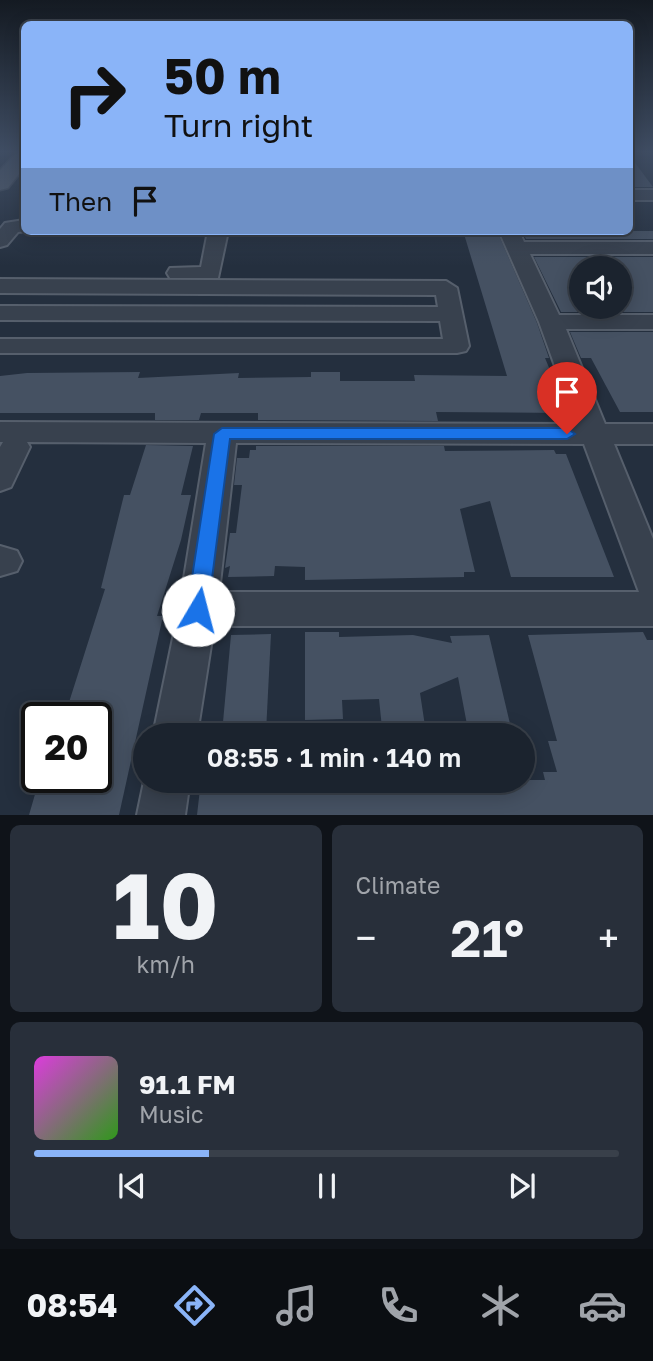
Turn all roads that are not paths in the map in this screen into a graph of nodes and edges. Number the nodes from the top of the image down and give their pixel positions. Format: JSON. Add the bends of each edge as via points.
{"nodes":[{"id":1,"x":633,"y":195,"type":"edge"},
{"id":2,"x":653,"y":195,"type":"edge"},
{"id":3,"x":21,"y":226,"type":"edge"},
{"id":4,"x":217,"y":235,"type":"edge"},
{"id":5,"x":2,"y":237,"type":"edge"},
{"id":6,"x":513,"y":240,"type":"edge"},
{"id":7,"x":653,"y":248,"type":"edge"},
{"id":8,"x":0,"y":268,"type":"edge"},
{"id":9,"x":0,"y":286,"type":"edge"},
{"id":10,"x":0,"y":313,"type":"edge"},
{"id":11,"x":451,"y":314,"type":"junction"},
{"id":12,"x":551,"y":322,"type":"junction"},
{"id":13,"x":653,"y":322,"type":"edge"},
{"id":14,"x":0,"y":346,"type":"edge"},
{"id":15,"x":222,"y":434,"type":"junction"},
{"id":16,"x":593,"y":434,"type":"junction"},
{"id":17,"x":653,"y":434,"type":"edge"},
{"id":18,"x":8,"y":440,"type":"edge"},
{"id":19,"x":0,"y":479,"type":"edge"},
{"id":20,"x":653,"y":583,"type":"edge"},
{"id":21,"x":198,"y":610,"type":"junction"},
{"id":22,"x":653,"y":610,"type":"edge"},
{"id":23,"x":177,"y":723,"type":"edge"},
{"id":24,"x":165,"y":793,"type":"edge"},
{"id":25,"x":161,"y":815,"type":"edge"}],
"edges":[{"from":1,"to":2,"type":"lane"},
{"from":3,"to":5,"type":"lane","via":[[12,227]]},
{"from":4,"to":8,"type":"lane","via":[[209,273],[61,275],[39,268]]},
{"from":6,"to":7,"type":"lane"},
{"from":6,"to":12,"type":"lane"},
{"from":9,"to":11,"type":"lane","via":[[446,288]]},
{"from":10,"to":11,"type":"lane"},
{"from":11,"to":14,"type":"lane","via":[[457,346]]},
{"from":12,"to":13,"type":"lane"},
{"from":12,"to":16,"type":"lane"},
{"from":15,"to":16,"type":"lane"},
{"from":15,"to":18,"type":"lane"},
{"from":15,"to":21,"type":"lane"},
{"from":16,"to":17,"type":"lane"},
{"from":16,"to":20,"type":"lane"},
{"from":18,"to":19,"type":"lane"},
{"from":21,"to":22,"type":"lane"},
{"from":21,"to":23,"type":"lane"},
{"from":24,"to":25,"type":"lane"}]}
